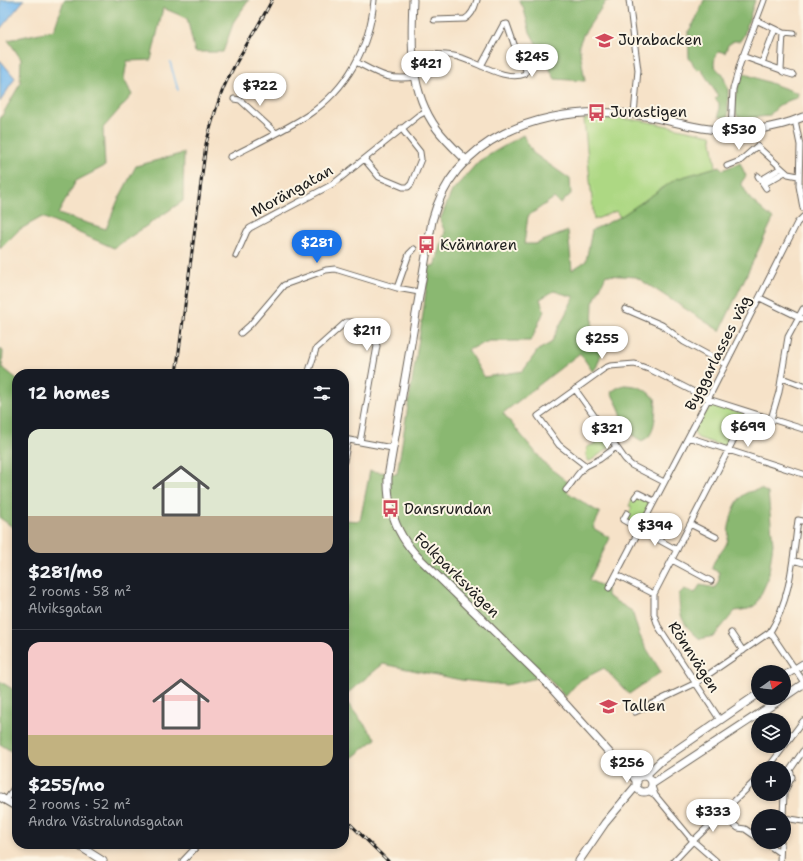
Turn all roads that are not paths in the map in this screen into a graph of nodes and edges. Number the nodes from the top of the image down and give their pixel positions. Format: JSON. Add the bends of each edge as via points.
{"nodes":[{"id":1,"x":374,"y":0,"type":"edge"},
{"id":2,"x":413,"y":0,"type":"edge"},
{"id":3,"x":477,"y":0,"type":"edge"},
{"id":4,"x":629,"y":0,"type":"edge"},
{"id":5,"x":764,"y":0,"type":"edge"},
{"id":6,"x":434,"y":20,"type":"dead end"},
{"id":7,"x":756,"y":20,"type":"junction"},
{"id":8,"x":775,"y":29,"type":"junction"},
{"id":9,"x":783,"y":33,"type":"junction"},
{"id":10,"x":793,"y":34,"type":"dead end"},
{"id":11,"x":411,"y":55,"type":"junction"},
{"id":12,"x":742,"y":56,"type":"junction"},
{"id":13,"x":356,"y":62,"type":"junction"},
{"id":14,"x":762,"y":63,"type":"junction"},
{"id":15,"x":481,"y":66,"type":"junction"},
{"id":16,"x":781,"y":70,"type":"junction"},
{"id":17,"x":793,"y":75,"type":"dead end"},
{"id":18,"x":414,"y":77,"type":"junction"},
{"id":19,"x":234,"y":98,"type":"dead end"},
{"id":20,"x":427,"y":111,"type":"junction"},
{"id":21,"x":634,"y":114,"type":"junction"},
{"id":22,"x":803,"y":117,"type":"edge"},
{"id":23,"x":795,"y":120,"type":"junction"},
{"id":24,"x":401,"y":128,"type":"junction"},
{"id":25,"x":731,"y":130,"type":"junction"},
{"id":26,"x":276,"y":133,"type":"junction"},
{"id":27,"x":230,"y":158,"type":"dead end"},
{"id":28,"x":364,"y":159,"type":"junction"},
{"id":29,"x":467,"y":161,"type":"junction"},
{"id":30,"x":801,"y":161,"type":"edge"},
{"id":31,"x":727,"y":166,"type":"dead end"},
{"id":32,"x":783,"y":170,"type":"junction"},
{"id":33,"x":798,"y":176,"type":"junction"},
{"id":34,"x":762,"y":182,"type":"dead end"},
{"id":35,"x":803,"y":208,"type":"edge"},
{"id":36,"x":803,"y":217,"type":"edge"},
{"id":37,"x":414,"y":249,"type":"dead end"},
{"id":38,"x":236,"y":256,"type":"dead end"},
{"id":39,"x":397,"y":288,"type":"junction"},
{"id":40,"x":419,"y":292,"type":"junction"},
{"id":41,"x":760,"y":298,"type":"junction"},
{"id":42,"x":625,"y":309,"type":"dead end"},
{"id":43,"x":803,"y":309,"type":"edge"},
{"id":44,"x":801,"y":318,"type":"edge"},
{"id":45,"x":241,"y":333,"type":"dead end"},
{"id":46,"x":726,"y":364,"type":"junction"},
{"id":47,"x":310,"y":369,"type":"edge"},
{"id":48,"x":782,"y":378,"type":"junction"},
{"id":49,"x":803,"y":386,"type":"edge"},
{"id":50,"x":575,"y":389,"type":"junction"},
{"id":51,"x":708,"y":399,"type":"junction"},
{"id":52,"x":748,"y":412,"type":"junction"},
{"id":53,"x":771,"y":419,"type":"junction"},
{"id":54,"x":803,"y":429,"type":"edge"},
{"id":55,"x":688,"y":437,"type":"junction"},
{"id":56,"x":349,"y":440,"type":"edge"},
{"id":57,"x":360,"y":442,"type":"junction"},
{"id":58,"x":616,"y":447,"type":"junction"},
{"id":59,"x":392,"y":448,"type":"junction"},
{"id":60,"x":728,"y":450,"type":"junction"},
{"id":61,"x":586,"y":466,"type":"junction"},
{"id":62,"x":803,"y":474,"type":"edge"},
{"id":63,"x":664,"y":482,"type":"junction"},
{"id":64,"x":566,"y":490,"type":"dead end"},
{"id":65,"x":635,"y":497,"type":"dead end"},
{"id":66,"x":654,"y":502,"type":"junction"},
{"id":67,"x":627,"y":512,"type":"dead end"},
{"id":68,"x":800,"y":520,"type":"edge"},
{"id":69,"x":690,"y":524,"type":"junction"},
{"id":70,"x":640,"y":530,"type":"junction"},
{"id":71,"x":716,"y":537,"type":"dead end"},
{"id":72,"x":678,"y":550,"type":"junction"},
{"id":73,"x":672,"y":560,"type":"junction"},
{"id":74,"x":793,"y":560,"type":"junction"},
{"id":75,"x":803,"y":563,"type":"edge"},
{"id":76,"x":617,"y":575,"type":"junction"},
{"id":77,"x":711,"y":580,"type":"dead end"},
{"id":78,"x":609,"y":588,"type":"dead end"},
{"id":79,"x":654,"y":594,"type":"junction"},
{"id":80,"x":770,"y":632,"type":"junction"},
{"id":81,"x":731,"y":633,"type":"dead end"},
{"id":82,"x":743,"y":651,"type":"junction"},
{"id":83,"x":803,"y":664,"type":"edge"},
{"id":84,"x":795,"y":669,"type":"junction"},
{"id":85,"x":791,"y":672,"type":"edge"},
{"id":86,"x":803,"y":681,"type":"edge"},
{"id":87,"x":696,"y":683,"type":"junction"},
{"id":88,"x":803,"y":684,"type":"edge"},
{"id":89,"x":791,"y":692,"type":"edge"},
{"id":90,"x":751,"y":699,"type":"edge"},
{"id":91,"x":772,"y":705,"type":"edge"},
{"id":92,"x":635,"y":712,"type":"dead end"},
{"id":93,"x":720,"y":720,"type":"junction"},
{"id":94,"x":803,"y":721,"type":"edge"},
{"id":95,"x":803,"y":751,"type":"edge"},
{"id":96,"x":773,"y":761,"type":"edge"},
{"id":97,"x":791,"y":769,"type":"edge"},
{"id":98,"x":628,"y":770,"type":"junction"},
{"id":99,"x":644,"y":776,"type":"junction"},
{"id":100,"x":751,"y":785,"type":"edge"},
{"id":101,"x":644,"y":786,"type":"junction"},
{"id":102,"x":12,"y":789,"type":"edge"},
{"id":103,"x":3,"y":799,"type":"edge"},
{"id":104,"x":12,"y":804,"type":"edge"},
{"id":105,"x":721,"y":814,"type":"junction"},
{"id":106,"x":791,"y":818,"type":"edge"},
{"id":107,"x":803,"y":821,"type":"edge"},
{"id":108,"x":751,"y":834,"type":"edge"},
{"id":109,"x":693,"y":841,"type":"junction"},
{"id":110,"x":84,"y":849,"type":"edge"},
{"id":111,"x":194,"y":849,"type":"edge"},
{"id":112,"x":774,"y":849,"type":"edge"},
{"id":113,"x":780,"y":849,"type":"edge"},
{"id":114,"x":780,"y":853,"type":"junction"},
{"id":115,"x":103,"y":861,"type":"edge"},
{"id":116,"x":183,"y":861,"type":"edge"},
{"id":117,"x":579,"y":861,"type":"edge"},
{"id":118,"x":674,"y":861,"type":"edge"},
{"id":119,"x":716,"y":861,"type":"edge"},
{"id":120,"x":780,"y":861,"type":"edge"}],
"edges":[{"from":1,"to":13,"type":"street","via":[[367,37]]},
{"from":2,"to":11,"type":"main road"},
{"from":3,"to":6,"type":"street","via":[[468,18]]},
{"from":4,"to":21,"type":"street","via":[[638,70]]},
{"from":5,"to":7,"type":"street"},
{"from":7,"to":8,"type":"street"},
{"from":7,"to":12,"type":"street"},
{"from":8,"to":9,"type":"street"},
{"from":8,"to":14,"type":"street"},
{"from":9,"to":10,"type":"street"},
{"from":9,"to":16,"type":"street"},
{"from":11,"to":15,"type":"street","via":[[455,56]]},
{"from":11,"to":18,"type":"main road"},
{"from":12,"to":14,"type":"street"},
{"from":12,"to":25,"type":"street","via":[[733,89]]},
{"from":13,"to":18,"type":"street","via":[[389,78]]},
{"from":13,"to":26,"type":"street","via":[[349,76],[330,97],[308,115]]},
{"from":14,"to":16,"type":"street"},
{"from":15,"to":15,"type":"street","via":[[508,74],[525,74],[526,70],[507,24],[502,25]]},
{"from":16,"to":17,"type":"street"},
{"from":18,"to":20,"type":"main road"},
{"from":19,"to":26,"type":"street","via":[[240,100]]},
{"from":20,"to":24,"type":"street","name":"Morängatan"},
{"from":20,"to":29,"type":"main road","via":[[437,129]]},
{"from":21,"to":25,"type":"main road","name":"Folkparksvägen","via":[[704,128]]},
{"from":21,"to":29,"type":"main road","name":"Folkparksvägen","via":[[582,113],[531,122],[512,128],[489,141]]},
{"from":22,"to":23,"type":"main road","name":"Folkparksvägen"},
{"from":23,"to":25,"type":"main road","name":"Folkparksvägen"},
{"from":23,"to":30,"type":"street"},
{"from":24,"to":28,"type":"street","name":"Morängatan"},
{"from":24,"to":28,"type":"street","via":[[420,152],[421,159],[408,187],[379,177]]},
{"from":26,"to":27,"type":"street"},
{"from":28,"to":38,"type":"street","name":"Morängatan","via":[[332,184],[250,228]]},
{"from":29,"to":40,"type":"main road","name":"Folkparksvägen","via":[[446,186],[435,210]]},
{"from":30,"to":33,"type":"street"},
{"from":31,"to":32,"type":"street","via":[[740,161],[758,146]]},
{"from":32,"to":33,"type":"street"},
{"from":32,"to":34,"type":"street"},
{"from":33,"to":35,"type":"street"},
{"from":36,"to":41,"type":"street","name":"Byggarlasses väg","via":[[797,223]]},
{"from":37,"to":39,"type":"street","via":[[409,254]]},
{"from":39,"to":40,"type":"street"},
{"from":39,"to":45,"type":"street","via":[[335,269],[326,270],[284,285]]},
{"from":40,"to":59,"type":"main road","name":"Folkparksvägen"},
{"from":41,"to":44,"type":"street"},
{"from":41,"to":46,"type":"street","name":"Byggarlasses väg"},
{"from":42,"to":46,"type":"street","via":[[662,325],[684,342]]},
{"from":43,"to":44,"type":"street"},
{"from":44,"to":48,"type":"street","via":[[788,337]]},
{"from":46,"to":51,"type":"street","name":"Byggarlasses väg"},
{"from":47,"to":57,"type":"street","via":[[316,349],[346,322],[353,322],[375,341],[377,346]]},
{"from":48,"to":49,"type":"street"},
{"from":48,"to":53,"type":"street"},
{"from":50,"to":51,"type":"street","via":[[605,368],[636,364]]},
{"from":50,"to":58,"type":"street"},
{"from":50,"to":61,"type":"street","via":[[538,416],[559,445]]},
{"from":51,"to":52,"type":"street"},
{"from":51,"to":55,"type":"street","name":"Byggarlasses väg"},
{"from":52,"to":53,"type":"street"},
{"from":52,"to":60,"type":"street","name":"Rönnvägen"},
{"from":53,"to":54,"type":"street"},
{"from":55,"to":60,"type":"street"},
{"from":55,"to":63,"type":"street","name":"Byggarlasses väg"},
{"from":56,"to":57,"type":"street"},
{"from":57,"to":59,"type":"street"},
{"from":58,"to":61,"type":"street"},
{"from":58,"to":63,"type":"street","via":[[631,465]]},
{"from":59,"to":98,"type":"main road","name":"Folkparksvägen","via":[[388,477],[389,504],[396,526],[409,547],[544,679],[616,760]]},
{"from":60,"to":62,"type":"street"},
{"from":60,"to":69,"type":"street","name":"Rönnvägen"},
{"from":61,"to":64,"type":"street"},
{"from":63,"to":66,"type":"street","name":"Byggarlasses väg"},
{"from":65,"to":66,"type":"street","via":[[638,493]]},
{"from":66,"to":70,"type":"street","name":"Byggarlasses väg"},
{"from":67,"to":70,"type":"street","via":[[623,520]]},
{"from":68,"to":74,"type":"street"},
{"from":69,"to":71,"type":"street"},
{"from":69,"to":72,"type":"street","name":"Rönnvägen"},
{"from":70,"to":72,"type":"street"},
{"from":70,"to":76,"type":"street","name":"Byggarlasses väg"},
{"from":72,"to":73,"type":"street","name":"Rönnvägen"},
{"from":73,"to":77,"type":"street"},
{"from":73,"to":79,"type":"street","name":"Rönnvägen"},
{"from":74,"to":75,"type":"street"},
{"from":74,"to":80,"type":"street","via":[[784,600]]},
{"from":76,"to":78,"type":"street","name":"Byggarlasses väg"},
{"from":76,"to":79,"type":"street"},
{"from":79,"to":87,"type":"street","name":"Rönnvägen","via":[[654,614],[658,626]]},
{"from":80,"to":82,"type":"street"},
{"from":80,"to":84,"type":"street"},
{"from":81,"to":82,"type":"street"},
{"from":82,"to":87,"type":"street"},
{"from":83,"to":84,"type":"main road"},
{"from":84,"to":85,"type":"main road"},
{"from":84,"to":86,"type":"street"},
{"from":87,"to":92,"type":"street"},
{"from":87,"to":93,"type":"street","name":"Rönnvägen"},
{"from":88,"to":89,"type":"main road"},
{"from":90,"to":93,"type":"main road"},
{"from":91,"to":101,"type":"main road"},
{"from":93,"to":99,"type":"main road","via":[[662,760]]},
{"from":94,"to":96,"type":"street"},
{"from":95,"to":97,"type":"street"},
{"from":98,"to":99,"type":"main road","name":"Folkparksvägen"},
{"from":98,"to":101,"type":"main road","name":"Folkparksvägen"},
{"from":99,"to":101,"type":"main road","via":[[639,778]]},
{"from":99,"to":101,"type":"main road","via":[[650,779]]},
{"from":100,"to":105,"type":"street"},
{"from":101,"to":109,"type":"street","name":"Folkparksvägen","via":[[655,795]]},
{"from":101,"to":117,"type":"main road","via":[[612,814]]},
{"from":102,"to":103,"type":"street"},
{"from":103,"to":104,"type":"main road"},
{"from":105,"to":108,"type":"street","via":[[738,828]]},
{"from":105,"to":109,"type":"street"},
{"from":106,"to":107,"type":"street"},
{"from":109,"to":118,"type":"street"},
{"from":109,"to":119,"type":"street","name":"Folkparksvägen"},
{"from":110,"to":115,"type":"main road"},
{"from":111,"to":116,"type":"street"},
{"from":112,"to":114,"type":"street"},
{"from":113,"to":114,"type":"street"},
{"from":114,"to":120,"type":"street"}]}
